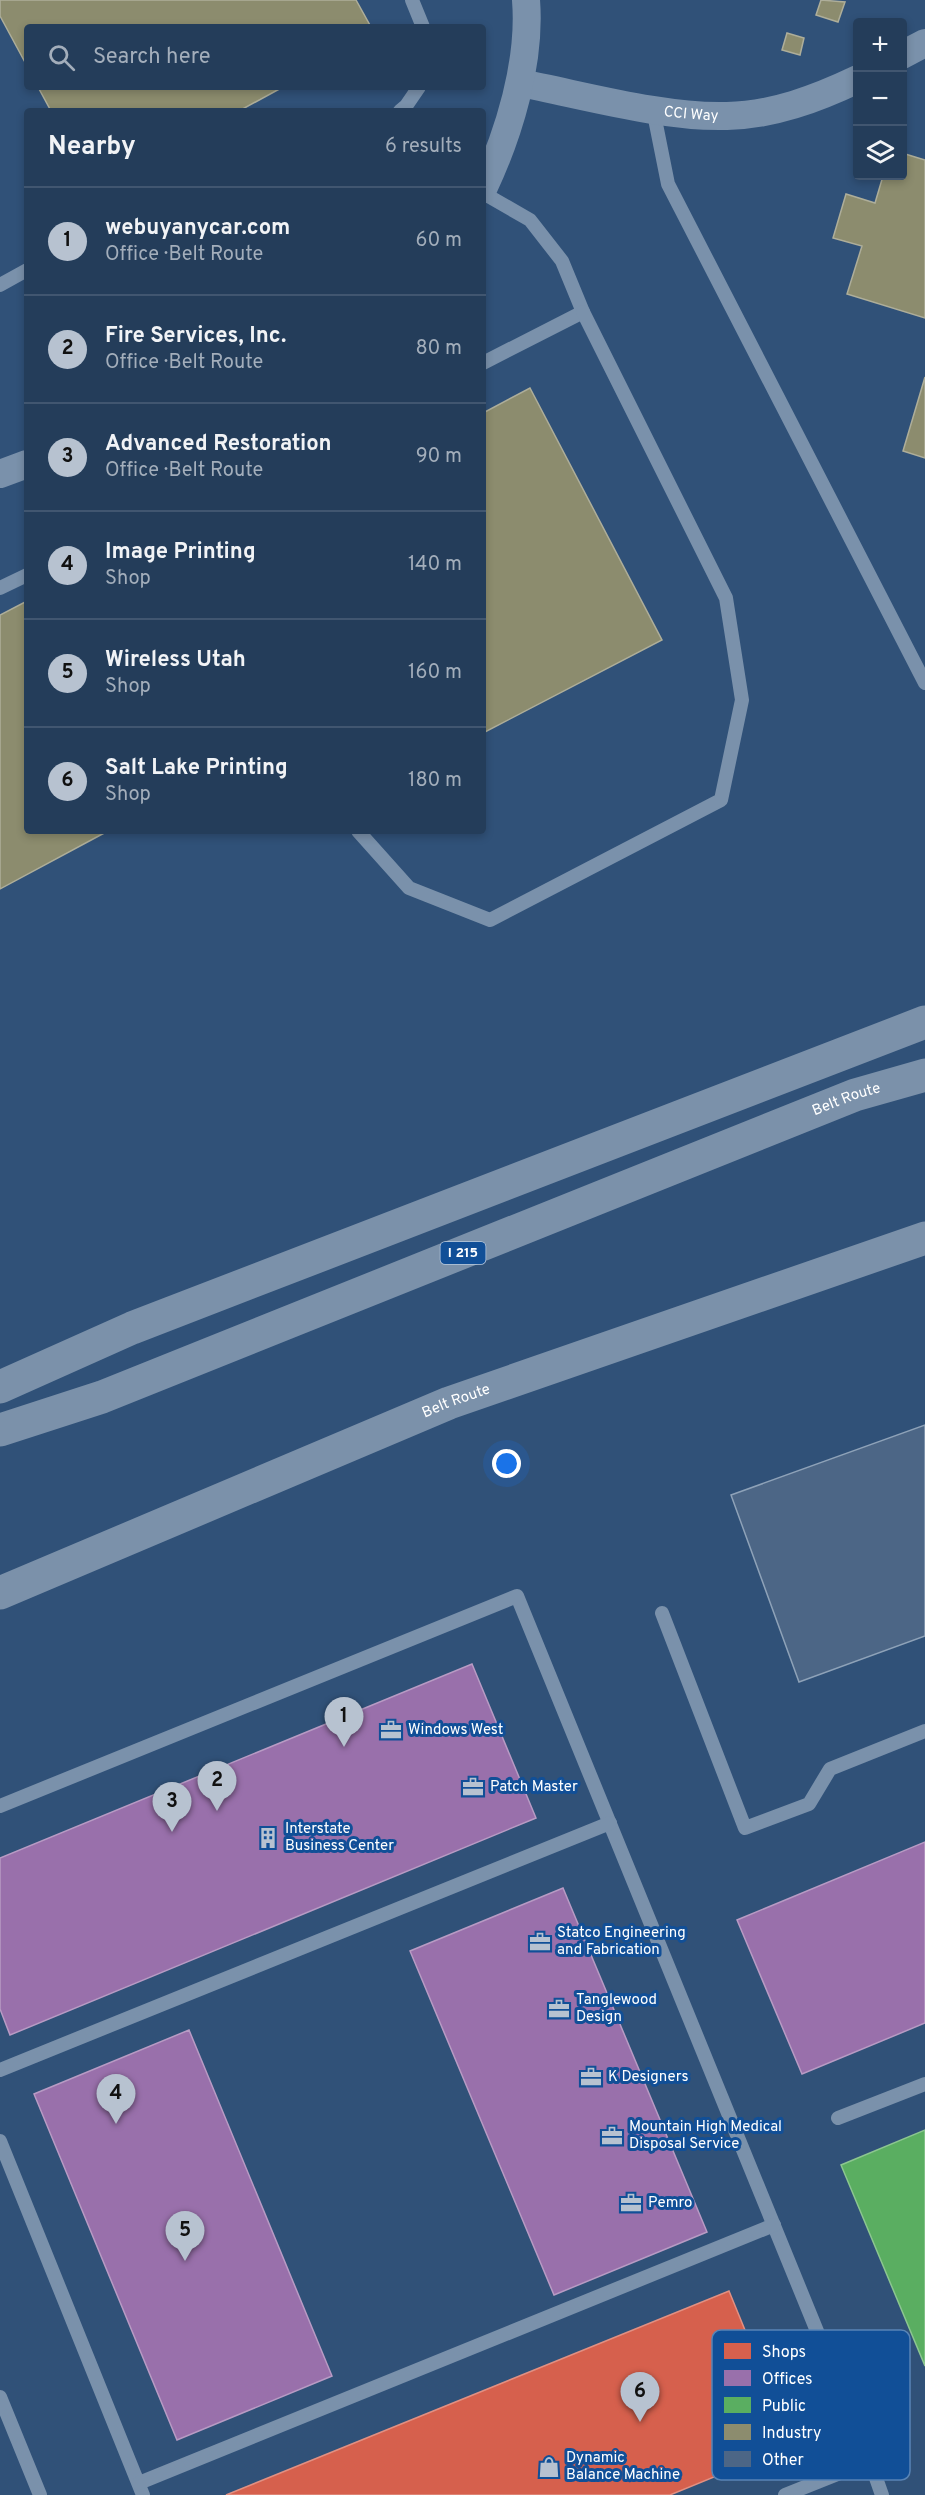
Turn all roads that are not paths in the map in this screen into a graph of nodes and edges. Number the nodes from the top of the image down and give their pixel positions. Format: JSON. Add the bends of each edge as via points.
{"nodes":[{"id":1,"x":412,"y":0,"type":"edge"},
{"id":2,"x":526,"y":0,"type":"edge"},
{"id":3,"x":422,"y":24,"type":"edge"},
{"id":4,"x":925,"y":43,"type":"edge"},
{"id":5,"x":907,"y":53,"type":"edge"},
{"id":6,"x":853,"y":81,"type":"edge"},
{"id":7,"x":520,"y":83,"type":"junction"},
{"id":8,"x":417,"y":90,"type":"edge"},
{"id":9,"x":404,"y":108,"type":"edge"},
{"id":10,"x":653,"y":109,"type":"junction"},
{"id":11,"x":486,"y":184,"type":"edge"},
{"id":12,"x":486,"y":193,"type":"edge"},
{"id":13,"x":24,"y":272,"type":"edge"},
{"id":14,"x":0,"y":285,"type":"edge"},
{"id":15,"x":583,"y":312,"type":"junction"},
{"id":16,"x":486,"y":361,"type":"edge"},
{"id":17,"x":24,"y":576,"type":"edge"},
{"id":18,"x":0,"y":588,"type":"edge"},
{"id":19,"x":925,"y":683,"type":"edge"},
{"id":20,"x":361,"y":834,"type":"edge"},
{"id":21,"x":925,"y":1022,"type":"edge"},
{"id":22,"x":925,"y":1075,"type":"edge"},
{"id":23,"x":924,"y":1238,"type":"edge"},
{"id":24,"x":0,"y":1388,"type":"edge"},
{"id":25,"x":0,"y":1430,"type":"edge"},
{"id":26,"x":0,"y":1593,"type":"edge"},
{"id":27,"x":662,"y":1613,"type":"dead end"},
{"id":28,"x":925,"y":1731,"type":"edge"},
{"id":29,"x":0,"y":1806,"type":"edge"},
{"id":30,"x":610,"y":1823,"type":"junction"},
{"id":31,"x":0,"y":2070,"type":"edge"},
{"id":32,"x":925,"y":2084,"type":"edge"},
{"id":33,"x":838,"y":2118,"type":"dead end"},
{"id":34,"x":0,"y":2141,"type":"edge"},
{"id":35,"x":774,"y":2225,"type":"junction"},
{"id":36,"x":817,"y":2330,"type":"edge"},
{"id":37,"x":0,"y":2397,"type":"edge"},
{"id":38,"x":822,"y":2480,"type":"edge"},
{"id":39,"x":877,"y":2480,"type":"edge"},
{"id":40,"x":141,"y":2489,"type":"edge"},
{"id":41,"x":40,"y":2495,"type":"edge"},
{"id":42,"x":785,"y":2495,"type":"edge"},
{"id":43,"x":882,"y":2495,"type":"edge"}],
"edges":[{"from":1,"to":3,"type":"lane"},
{"from":2,"to":7,"type":"street"},
{"from":4,"to":5,"type":"street"},
{"from":6,"to":10,"type":"street","name":"CCI Way","via":[[813,99],[755,114],[698,115]]},
{"from":7,"to":10,"type":"street","name":"CCI Way"},
{"from":7,"to":11,"type":"street"},
{"from":8,"to":9,"type":"lane"},
{"from":10,"to":19,"type":"lane","via":[[668,184]]},
{"from":12,"to":15,"type":"lane","via":[[530,220],[562,261]]},
{"from":13,"to":14,"type":"lane"},
{"from":15,"to":16,"type":"lane"},
{"from":15,"to":20,"type":"lane","via":[[726,598],[742,700],[721,800],[490,920],[409,888]]},
{"from":17,"to":18,"type":"lane"},
{"from":21,"to":24,"type":"highway","via":[[132,1328]]},
{"from":22,"to":25,"type":"highway","name":"Belt Route","number":"I 215","via":[[855,1095],[102,1397]]},
{"from":23,"to":26,"type":"highway","name":"Belt Route","via":[[449,1404]]},
{"from":27,"to":28,"type":"lane","via":[[745,1828],[809,1804],[830,1769]]},
{"from":29,"to":30,"type":"lane","via":[[517,1596]]},
{"from":30,"to":31,"type":"lane"},
{"from":30,"to":35,"type":"lane"},
{"from":32,"to":33,"type":"lane"},
{"from":34,"to":40,"type":"lane"},
{"from":35,"to":36,"type":"lane"},
{"from":35,"to":40,"type":"lane"},
{"from":37,"to":41,"type":"lane"},
{"from":38,"to":42,"type":"lane"},
{"from":39,"to":43,"type":"lane"}]}
